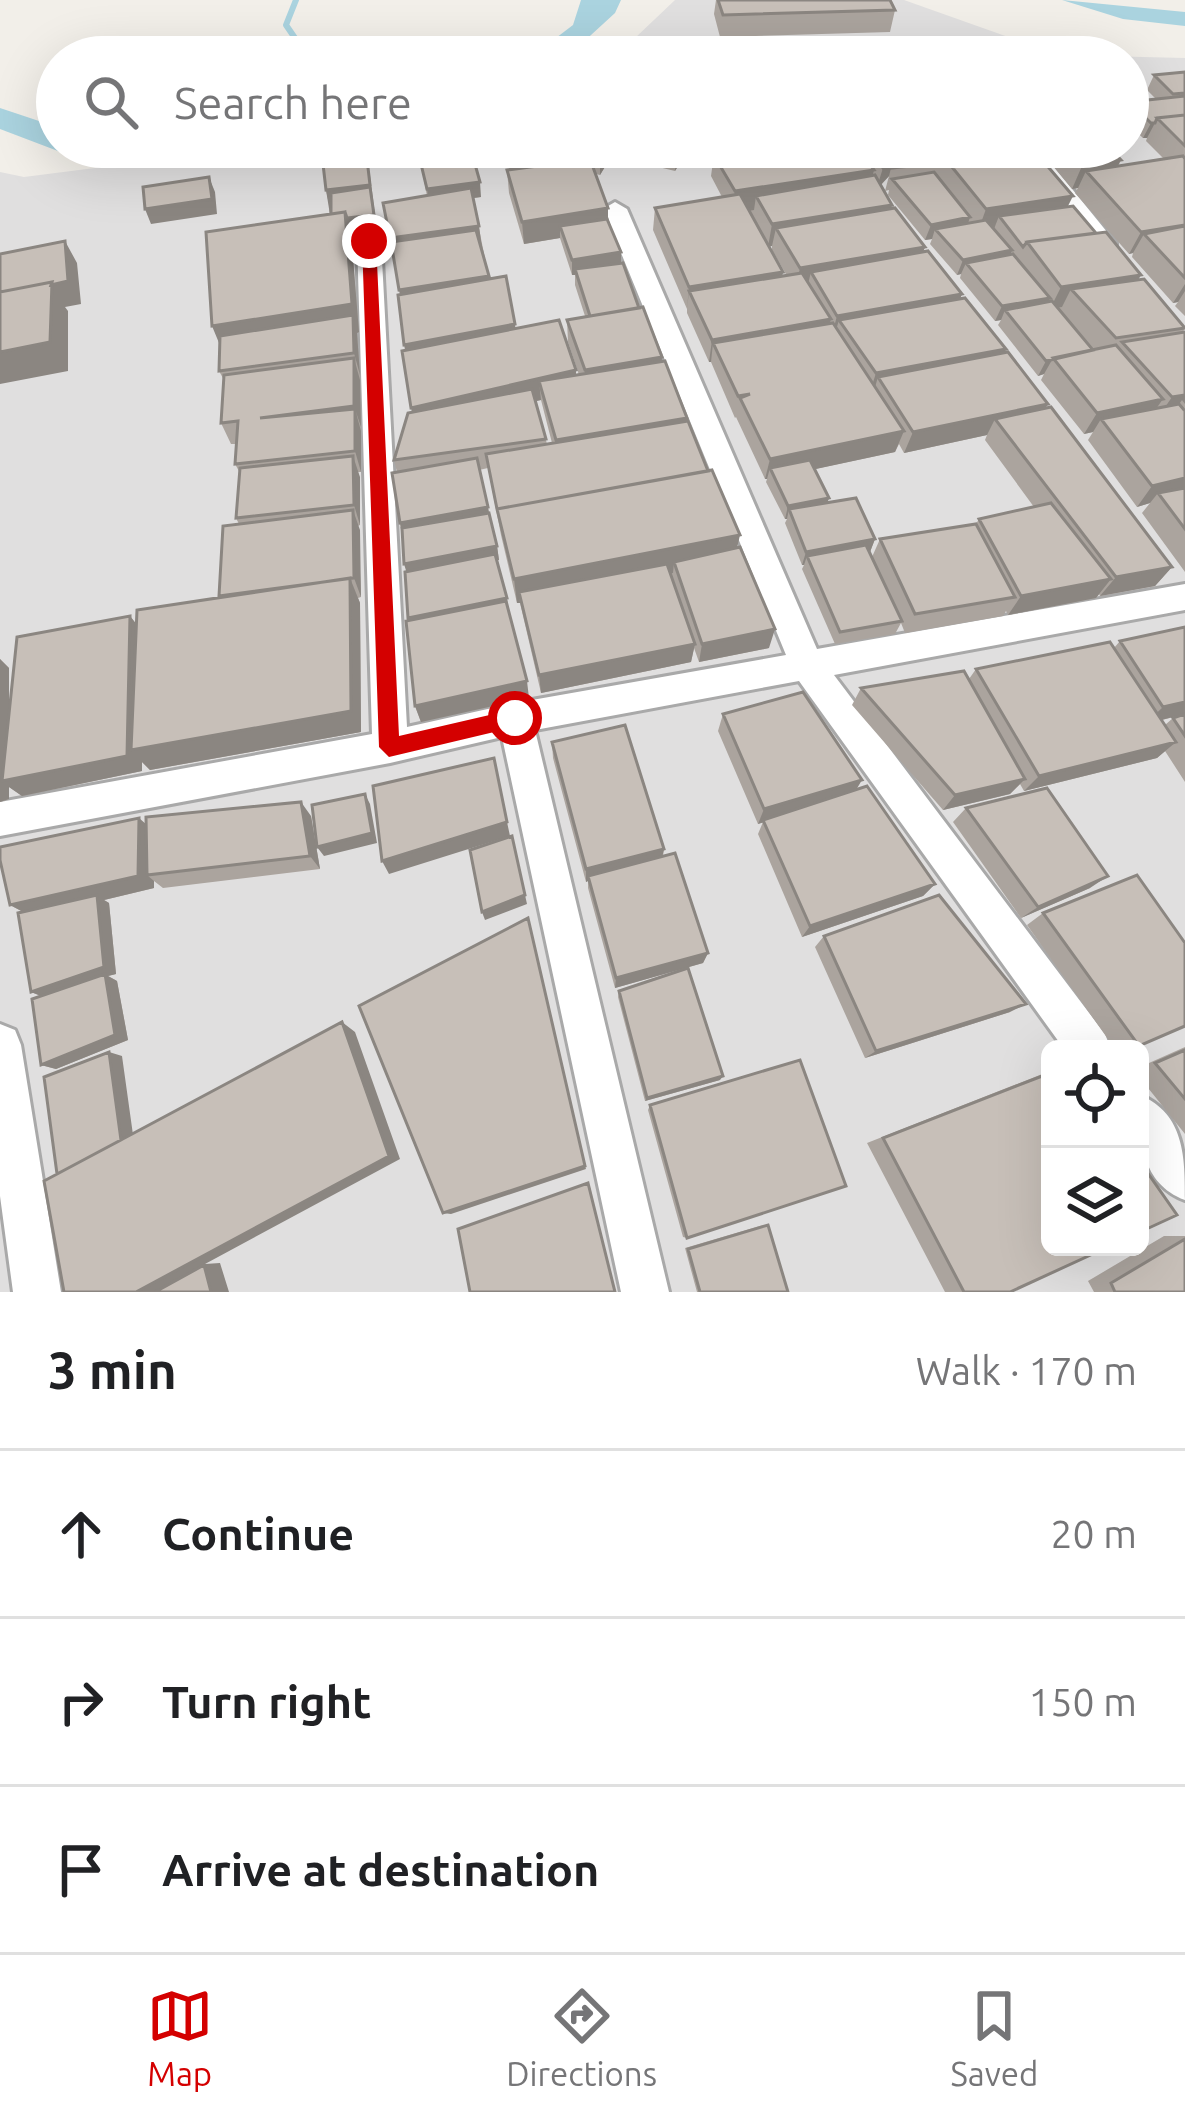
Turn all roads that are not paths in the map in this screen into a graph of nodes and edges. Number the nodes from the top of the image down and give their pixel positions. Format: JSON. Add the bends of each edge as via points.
{"nodes":[{"id":1,"x":1043,"y":168,"type":"edge"},
{"id":2,"x":615,"y":209,"type":"dead end"},
{"id":3,"x":369,"y":241,"type":"dead end"},
{"id":4,"x":1127,"y":273,"type":"edge"},
{"id":5,"x":1177,"y":592,"type":"edge"},
{"id":6,"x":807,"y":665,"type":"junction"},
{"id":7,"x":515,"y":718,"type":"junction"},
{"id":8,"x":389,"y":747,"type":"junction"},
{"id":9,"x":0,"y":819,"type":"edge"},
{"id":10,"x":1083,"y":1040,"type":"edge"},
{"id":11,"x":0,"y":1045,"type":"edge"},
{"id":12,"x":1149,"y":1129,"type":"edge"},
{"id":13,"x":1185,"y":1178,"type":"edge"},
{"id":14,"x":37,"y":1292,"type":"edge"},
{"id":15,"x":645,"y":1292,"type":"edge"}],
"edges":[{"from":1,"to":4,"type":"street"},
{"from":2,"to":6,"type":"street"},
{"from":3,"to":8,"type":"street"},
{"from":5,"to":6,"type":"street"},
{"from":6,"to":7,"type":"street"},
{"from":6,"to":10,"type":"street"},
{"from":7,"to":8,"type":"street"},
{"from":7,"to":15,"type":"street"},
{"from":8,"to":9,"type":"street"},
{"from":11,"to":14,"type":"street"},
{"from":12,"to":13,"type":"street"}]}
